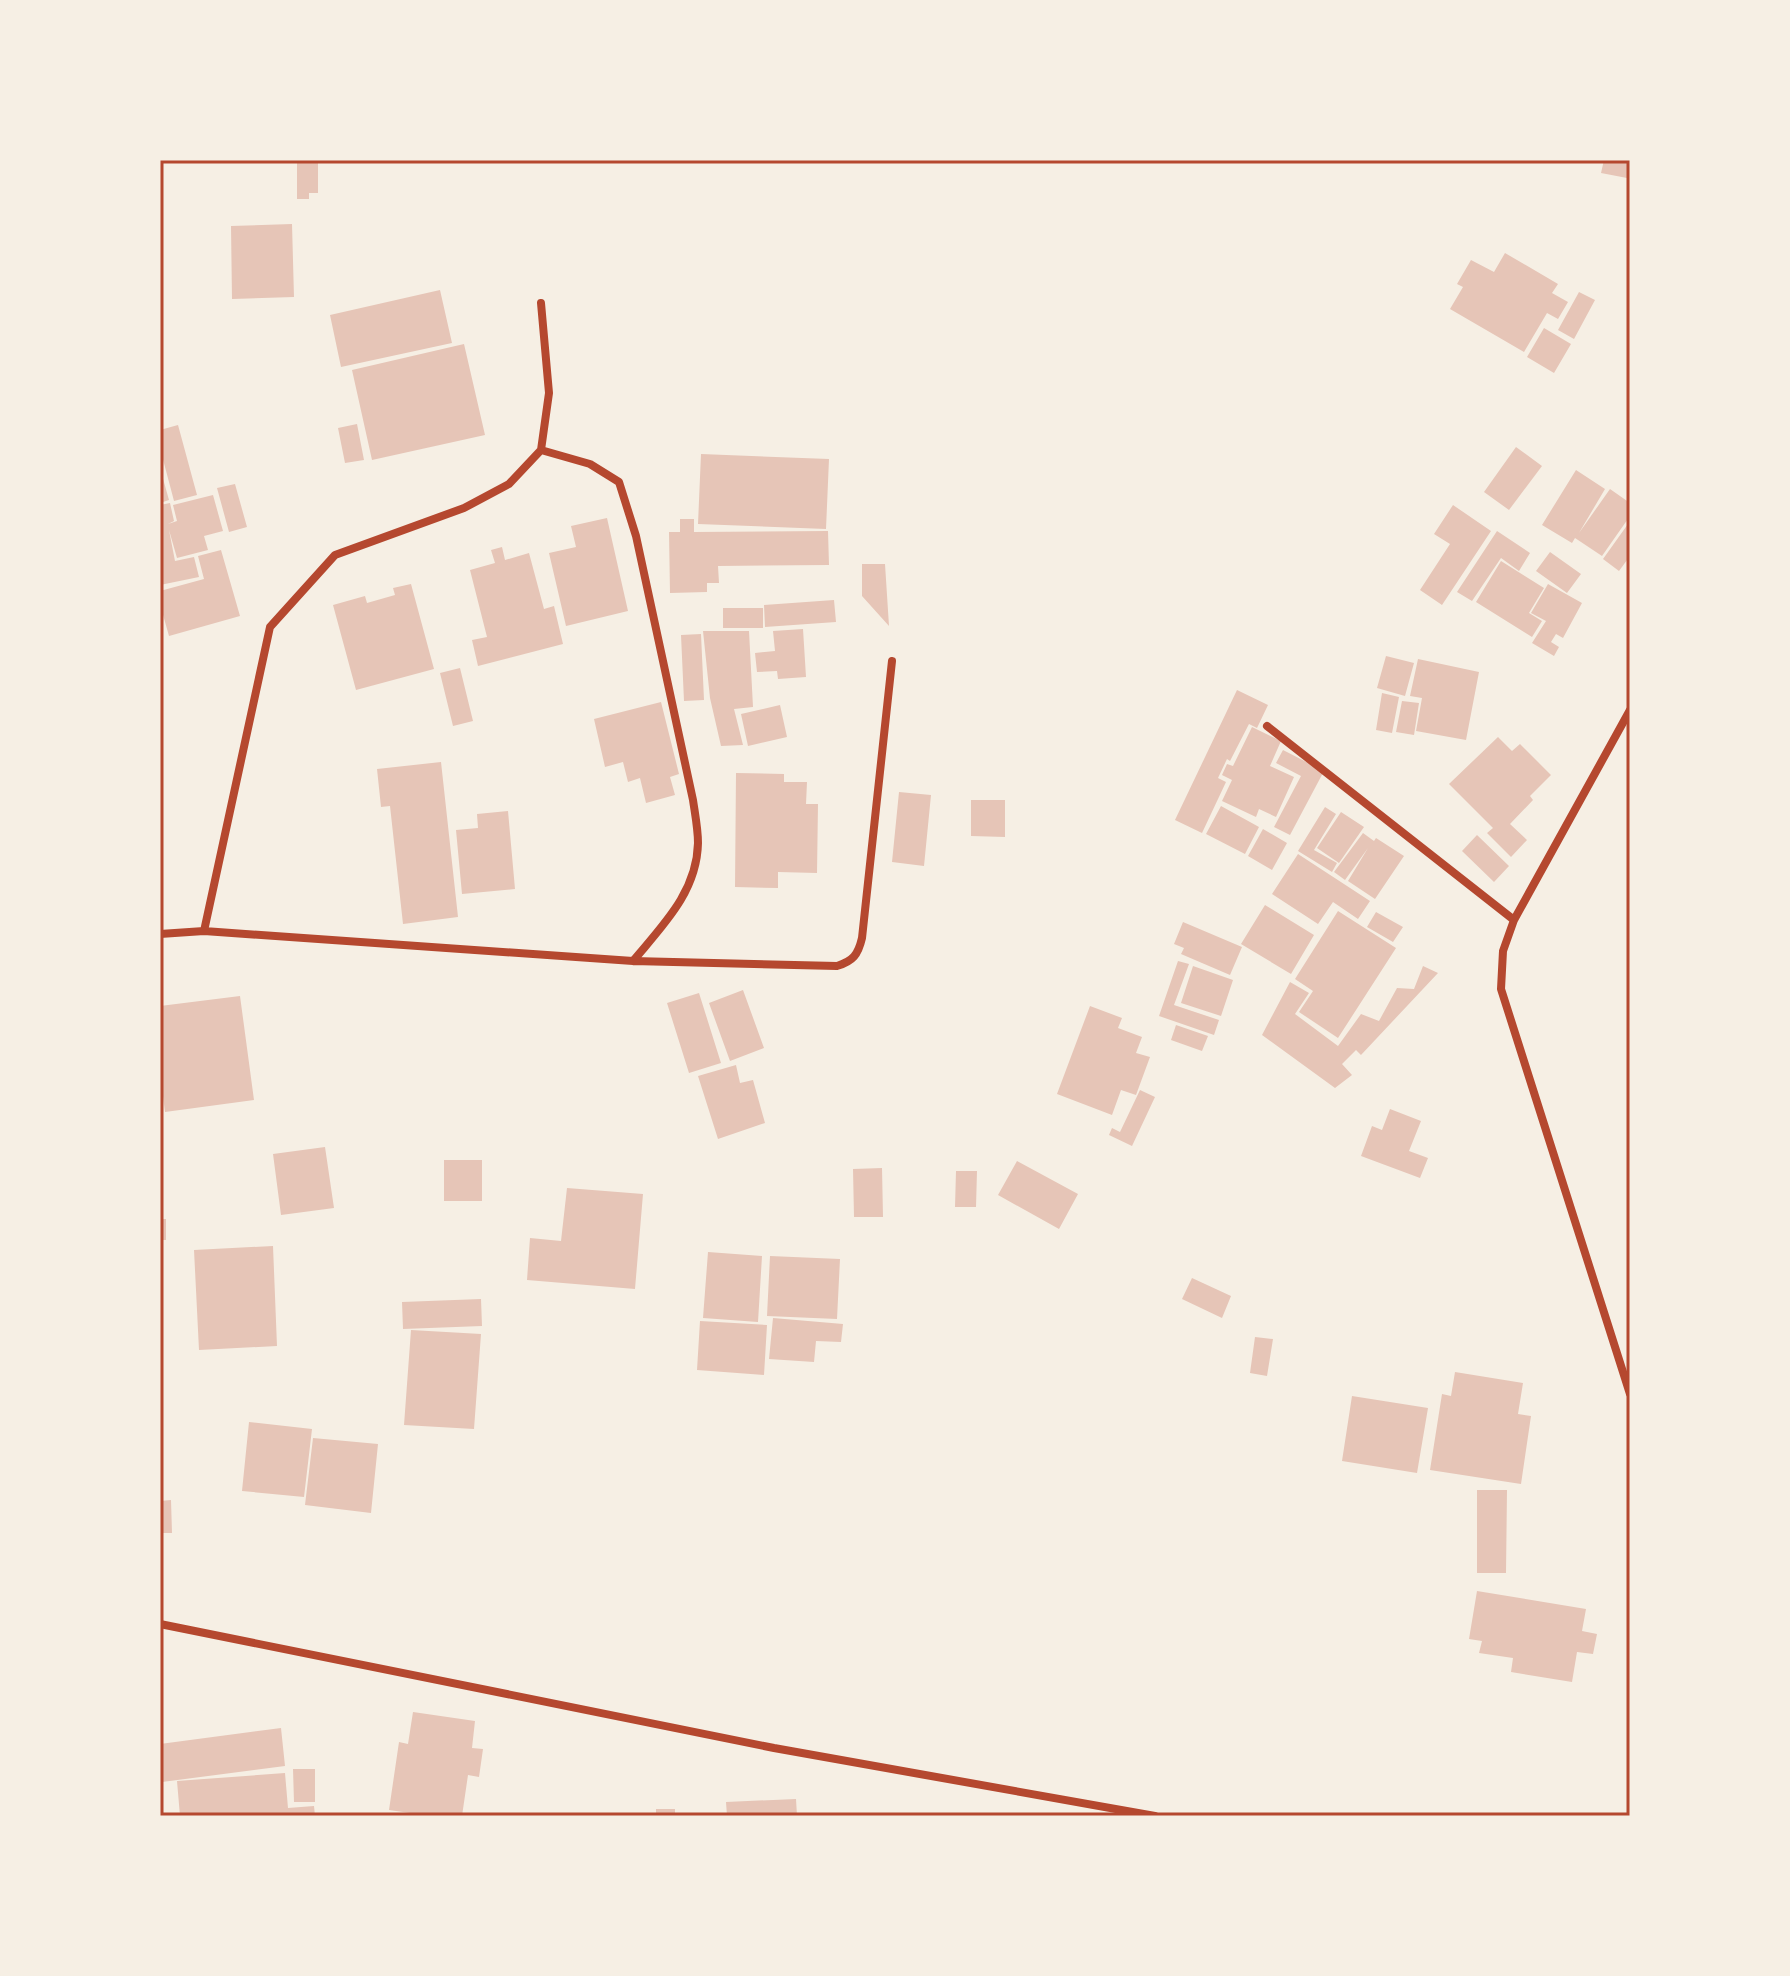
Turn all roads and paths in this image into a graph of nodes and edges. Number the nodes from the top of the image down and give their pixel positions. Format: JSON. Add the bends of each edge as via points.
{"nodes":[{"id":1,"x":541,"y":303,"type":"dead end"},
{"id":2,"x":541,"y":450,"type":"junction"},
{"id":3,"x":892,"y":661,"type":"dead end"},
{"id":4,"x":1630,"y":710,"type":"edge"},
{"id":5,"x":1267,"y":726,"type":"dead end"},
{"id":6,"x":1514,"y":920,"type":"junction"},
{"id":7,"x":204,"y":931,"type":"junction"},
{"id":8,"x":160,"y":934,"type":"edge"},
{"id":9,"x":633,"y":961,"type":"junction"},
{"id":10,"x":1630,"y":1394,"type":"edge"},
{"id":11,"x":160,"y":1624,"type":"edge"},
{"id":12,"x":1155,"y":1816,"type":"edge"}],
"edges":[{"from":1,"to":2,"type":"street","via":[[549,393]]},
{"from":2,"to":7,"type":"street","via":[[509,484],[464,508],[335,555],[270,627]]},
{"from":2,"to":9,"type":"street","via":[[590,464],[619,482],[636,536],[693,800],[698,841],[689,887]]},
{"from":3,"to":9,"type":"street","via":[[858,954],[837,966]]},
{"from":4,"to":6,"type":"street"},
{"from":5,"to":6,"type":"street"},
{"from":6,"to":10,"type":"street","via":[[1503,951],[1501,989]]},
{"from":7,"to":8,"type":"street"},
{"from":7,"to":9,"type":"street"},
{"from":11,"to":12,"type":"street","via":[[774,1748]]}]}
